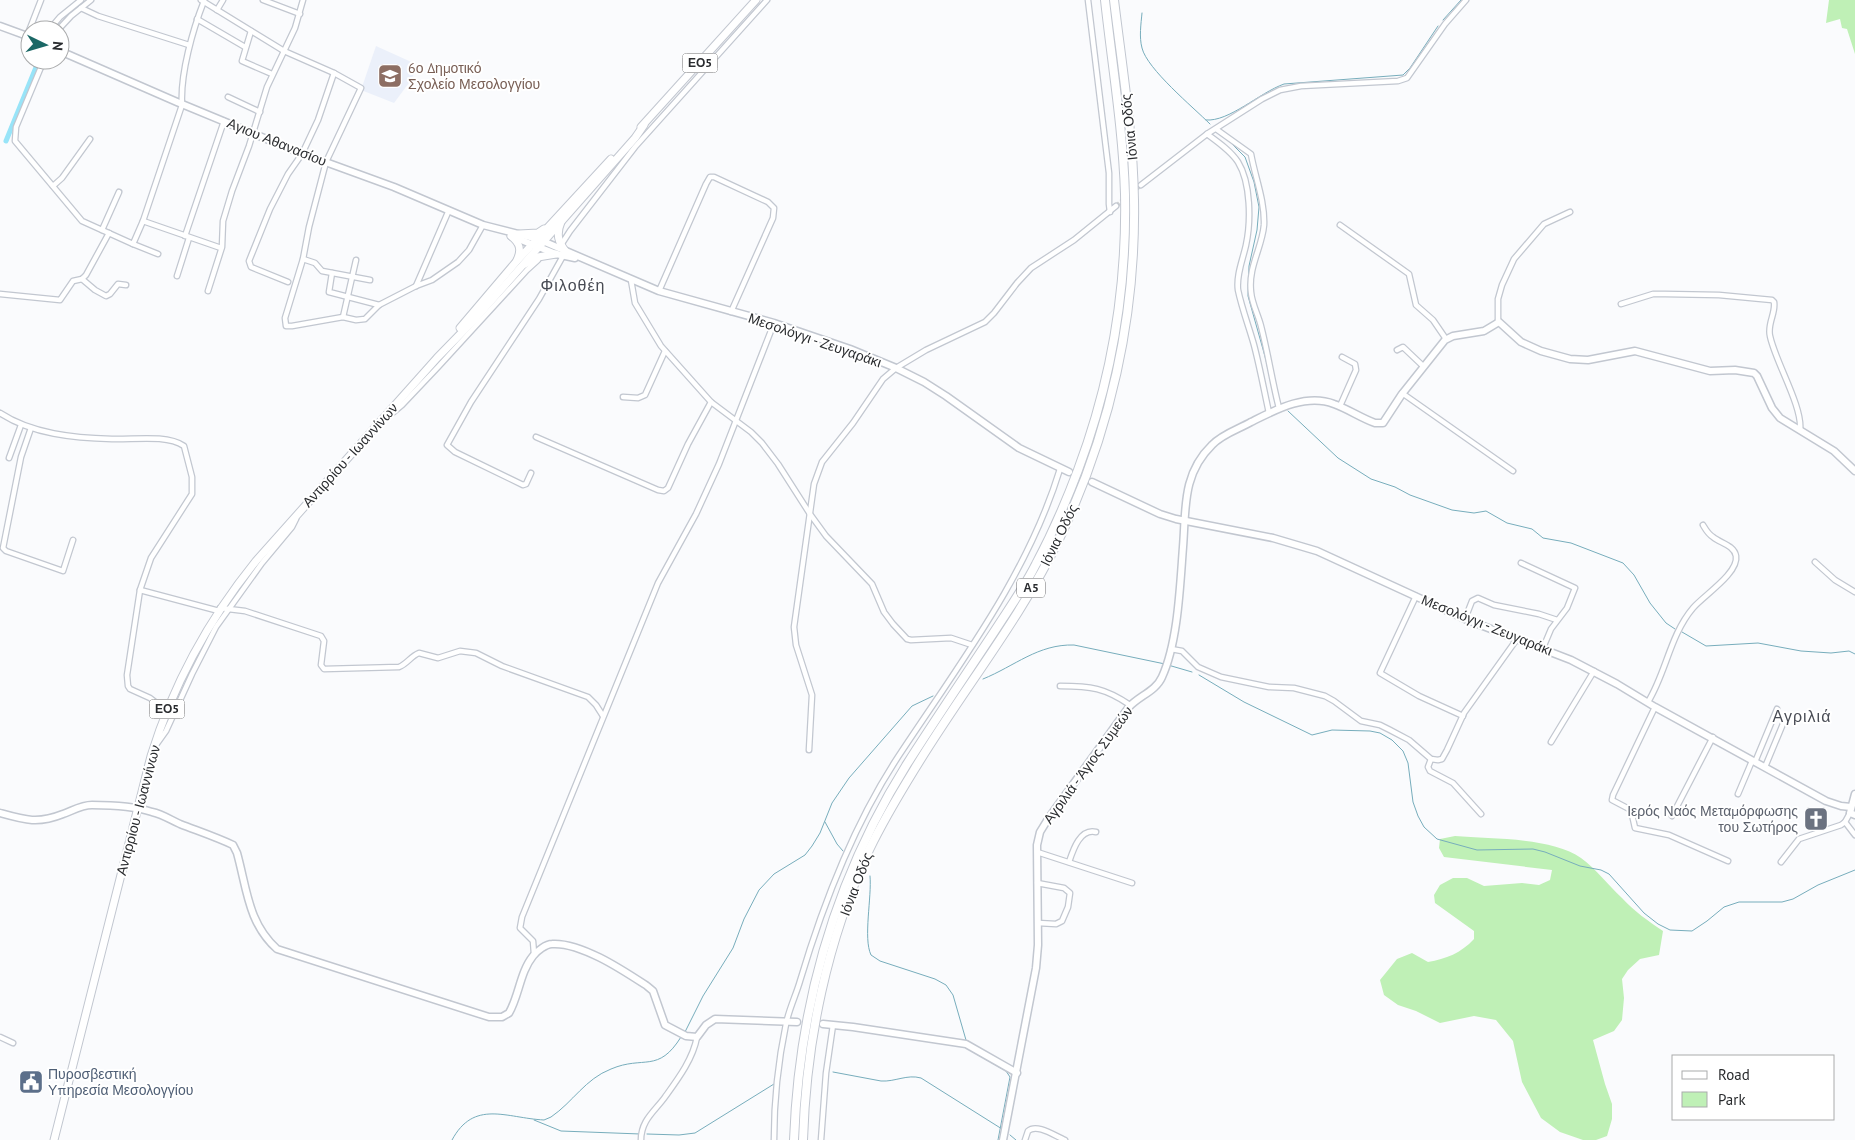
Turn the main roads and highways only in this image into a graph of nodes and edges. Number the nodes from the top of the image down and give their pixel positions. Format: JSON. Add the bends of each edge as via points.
{"nodes":[{"id":1,"x":756,"y":0,"type":"edge"},
{"id":2,"x":1104,"y":0,"type":"edge"},
{"id":3,"x":1114,"y":0,"type":"edge"},
{"id":4,"x":0,"y":26,"type":"edge"},
{"id":5,"x":20,"y":33,"type":"edge"},
{"id":6,"x":70,"y":56,"type":"edge"},
{"id":7,"x":644,"y":125,"type":"junction"},
{"id":8,"x":562,"y":220,"type":"junction"},
{"id":9,"x":553,"y":223,"type":"junction"},
{"id":10,"x":497,"y":229,"type":"junction"},
{"id":11,"x":519,"y":234,"type":"junction"},
{"id":12,"x":511,"y":236,"type":"junction"},
{"id":13,"x":538,"y":243,"type":"junction"},
{"id":14,"x":562,"y":254,"type":"junction"},
{"id":15,"x":516,"y":266,"type":"junction"},
{"id":16,"x":1855,"y":471,"type":"edge"},
{"id":17,"x":1069,"y":472,"type":"dead end"},
{"id":18,"x":1092,"y":482,"type":"dead end"},
{"id":19,"x":1183,"y":521,"type":"junction"},
{"id":20,"x":1855,"y":794,"type":"edge"},
{"id":21,"x":138,"y":809,"type":"junction"},
{"id":22,"x":1852,"y":812,"type":"edge"},
{"id":23,"x":0,"y":813,"type":"edge"},
{"id":24,"x":797,"y":1022,"type":"dead end"},
{"id":25,"x":823,"y":1024,"type":"dead end"},
{"id":26,"x":1017,"y":1073,"type":"junction"},
{"id":27,"x":54,"y":1140,"type":"edge"},
{"id":28,"x":794,"y":1140,"type":"edge"},
{"id":29,"x":803,"y":1140,"type":"edge"},
{"id":30,"x":1003,"y":1140,"type":"edge"}],
"edges":[{"from":1,"to":7,"type":"main road","name":"Αντιρρίου - Ιωαννίνων","number":"ΕΟ5"},
{"from":2,"to":28,"type":"highway","name":"Ιόνια Οδός","number":"Α5","via":[[1123,166],[1125,226],[1119,305],[1099,407],[1075,478],[1035,566],[906,765],[853,869],[829,932],[809,1007],[800,1061]]},
{"from":3,"to":29,"type":"highway","name":"Ιόνια Οδός","number":"Α5","via":[[1132,150],[1134,216],[1127,320],[1112,395],[1082,484],[1048,560],[915,768],[859,873],[817,1011]]},
{"from":4,"to":5,"type":"main road"},
{"from":6,"to":10,"type":"main road","name":"Αγιου Αθανασίου","via":[[302,154]]},
{"from":7,"to":8,"type":"main road","name":"Αντιρρίου - Ιωαννίνων","number":"ΕΟ5"},
{"from":7,"to":9,"type":"main road","name":"Αντιρρίου - Ιωαννίνων","number":"ΕΟ5"},
{"from":8,"to":13,"type":"main road","name":"Αντιρρίου - Ιωαννίνων","number":"ΕΟ5"},
{"from":8,"to":14,"type":"main road","via":[[558,234]]},
{"from":9,"to":11,"type":"main road","via":[[538,233]]},
{"from":9,"to":13,"type":"main road","name":"Αντιρρίου - Ιωαννίνων","number":"ΕΟ5"},
{"from":10,"to":11,"type":"main road","name":"Αγιου Αθανασίου"},
{"from":10,"to":12,"type":"main road","name":"Αγιου Αθανασίου"},
{"from":11,"to":13,"type":"main road","name":"Αγιου Αθανασίου"},
{"from":12,"to":13,"type":"main road","name":"Αγιου Αθανασίου"},
{"from":12,"to":15,"type":"main road","via":[[520,247]]},
{"from":13,"to":14,"type":"main road","name":"Μεσολόγγι - Ζευγαράκι"},
{"from":13,"to":14,"type":"main road","name":"Αγιου Αθανασίου"},
{"from":13,"to":15,"type":"main road","name":"Αντιρρίου - Ιωαννίνων","number":"ΕΟ5"},
{"from":14,"to":15,"type":"main road","via":[[546,255]]},
{"from":14,"to":17,"type":"main road","name":"Μεσολόγγι - Ζευγαράκι","via":[[659,291],[774,323],[896,368],[946,396],[1009,442]]},
{"from":15,"to":21,"type":"main road","name":"Αντιρρίου - Ιωαννίνων","number":"ΕΟ5","via":[[256,560],[220,610],[195,652],[167,711]]},
{"from":16,"to":19,"type":"main road","name":"Αγριλιά - Άγιος Συμεών","via":[[1834,451],[1777,416],[1754,373],[1710,371],[1635,351],[1588,360],[1570,359],[1521,342],[1498,322],[1484,331],[1446,339],[1380,424],[1340,406],[1316,401],[1279,408],[1216,441],[1206,451],[1191,479]]},
{"from":18,"to":19,"type":"main road","name":"Μεσολόγγι - Ζευγαράκι","via":[[1160,514]]},
{"from":19,"to":22,"type":"main road","name":"Μεσολόγγι - Ζευγαράκι","via":[[1259,534],[1317,551],[1466,618],[1543,648],[1594,671],[1754,762]]},
{"from":19,"to":26,"type":"main road","name":"Αγριλιά - Άγιος Συμεών","via":[[1171,650],[1163,676],[1154,688],[1130,705],[1038,837],[1035,976]]},
{"from":20,"to":22,"type":"main road"},
{"from":21,"to":23,"type":"main road","via":[[87,805],[34,821]]},
{"from":21,"to":24,"type":"main road","via":[[155,812],[234,845],[256,924],[277,949],[484,1016],[502,1017],[510,1011],[534,954],[548,944],[556,944],[573,947],[604,960],[651,989],[665,1025],[686,1036],[696,1038],[715,1019]]},
{"from":21,"to":27,"type":"main road","name":"Αντιρρίου - Ιωαννίνων","number":"ΕΟ5"},
{"from":25,"to":26,"type":"main road","via":[[966,1044]]},
{"from":26,"to":30,"type":"main road","name":"Αγριλιά - Άγιος Συμεών"}]}
